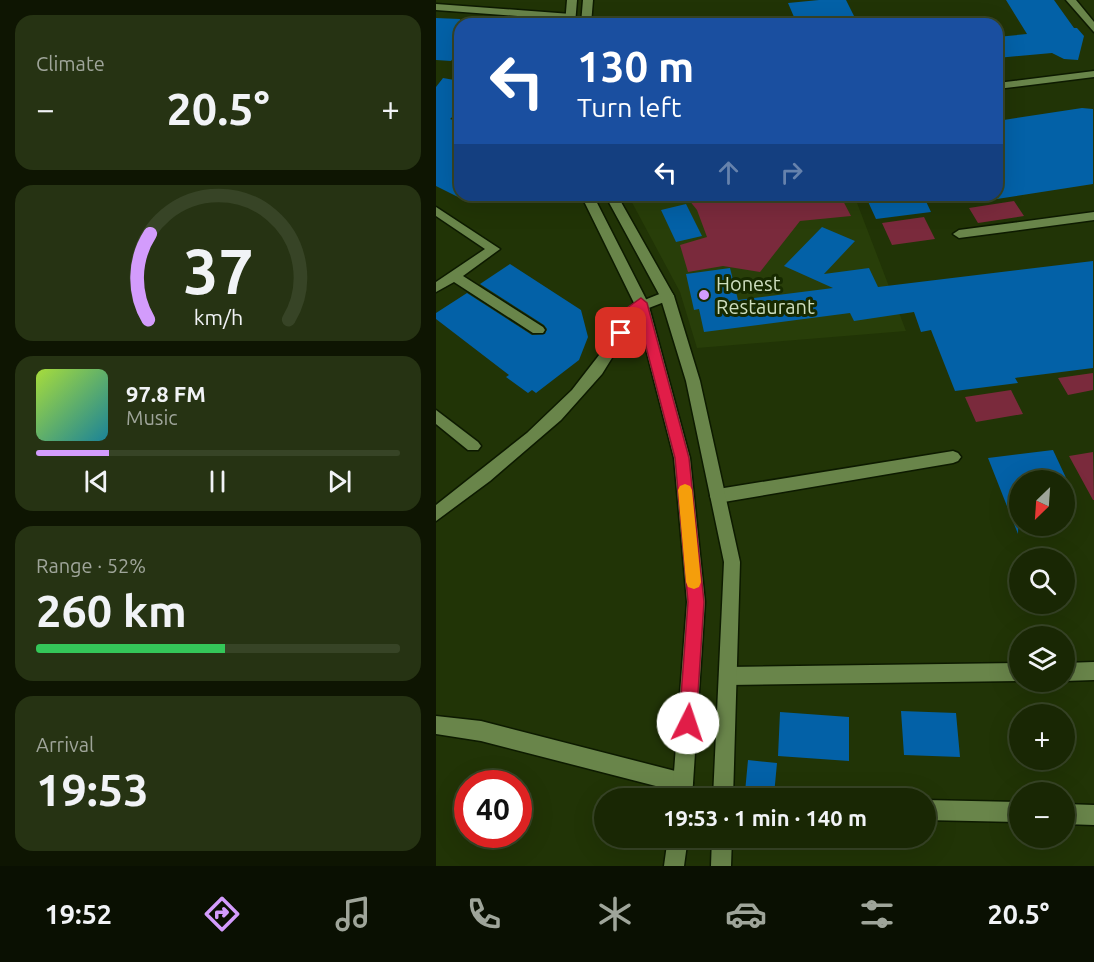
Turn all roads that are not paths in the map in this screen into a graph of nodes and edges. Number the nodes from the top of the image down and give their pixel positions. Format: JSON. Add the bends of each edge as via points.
{"nodes":[{"id":1,"x":572,"y":0,"type":"edge"},
{"id":2,"x":588,"y":0,"type":"edge"},
{"id":3,"x":1071,"y":0,"type":"edge"},
{"id":4,"x":436,"y":8,"type":"edge"},
{"id":5,"x":548,"y":18,"type":"edge"},
{"id":6,"x":570,"y":18,"type":"edge"},
{"id":7,"x":586,"y":18,"type":"edge"},
{"id":8,"x":1093,"y":29,"type":"edge"},
{"id":9,"x":1093,"y":74,"type":"edge"},
{"id":10,"x":1003,"y":85,"type":"edge"},
{"id":11,"x":590,"y":201,"type":"edge"},
{"id":12,"x":614,"y":201,"type":"edge"},
{"id":13,"x":436,"y":212,"type":"edge"},
{"id":14,"x":1093,"y":216,"type":"edge"},
{"id":15,"x":959,"y":234,"type":"dead end"},
{"id":16,"x":454,"y":276,"type":"junction"},
{"id":17,"x":436,"y":288,"type":"edge"},
{"id":18,"x":667,"y":296,"type":"junction"},
{"id":19,"x":641,"y":303,"type":"junction"},
{"id":20,"x":538,"y":330,"type":"dead end"},
{"id":21,"x":436,"y":416,"type":"edge"},
{"id":22,"x":474,"y":446,"type":"dead end"},
{"id":23,"x":953,"y":457,"type":"dead end"},
{"id":24,"x":718,"y":496,"type":"junction"},
{"id":25,"x":436,"y":514,"type":"edge"},
{"id":26,"x":1093,"y":671,"type":"edge"},
{"id":27,"x":1009,"y":672,"type":"edge"},
{"id":28,"x":1075,"y":672,"type":"edge"},
{"id":29,"x":728,"y":676,"type":"junction"},
{"id":30,"x":436,"y":725,"type":"edge"},
{"id":31,"x":673,"y":788,"type":"edge"},
{"id":32,"x":683,"y":788,"type":"edge"},
{"id":33,"x":723,"y":788,"type":"edge"},
{"id":34,"x":936,"y":810,"type":"edge"},
{"id":35,"x":1009,"y":813,"type":"edge"},
{"id":36,"x":1075,"y":814,"type":"edge"},
{"id":37,"x":1093,"y":815,"type":"edge"},
{"id":38,"x":676,"y":848,"type":"edge"},
{"id":39,"x":722,"y":848,"type":"edge"},
{"id":40,"x":674,"y":866,"type":"edge"},
{"id":41,"x":721,"y":866,"type":"edge"}],
"edges":[{"from":1,"to":6,"type":"street"},
{"from":2,"to":7,"type":"street"},
{"from":3,"to":8,"type":"street"},
{"from":4,"to":5,"type":"street"},
{"from":9,"to":10,"type":"street"},
{"from":11,"to":19,"type":"street"},
{"from":12,"to":18,"type":"street"},
{"from":13,"to":16,"type":"street","via":[[494,249]]},
{"from":14,"to":15,"type":"street"},
{"from":16,"to":17,"type":"street"},
{"from":16,"to":20,"type":"street"},
{"from":18,"to":19,"type":"street"},
{"from":18,"to":24,"type":"street","via":[[693,381]]},
{"from":19,"to":25,"type":"street","via":[[631,311],[615,345],[572,401],[495,469]]},
{"from":19,"to":32,"type":"street","via":[[682,458],[696,602]]},
{"from":21,"to":22,"type":"street"},
{"from":23,"to":24,"type":"street"},
{"from":24,"to":29,"type":"street","via":[[732,562]]},
{"from":26,"to":28,"type":"street"},
{"from":27,"to":29,"type":"street"},
{"from":29,"to":33,"type":"street"},
{"from":30,"to":31,"type":"street","via":[[481,730]]},
{"from":34,"to":35,"type":"street"},
{"from":36,"to":37,"type":"street"},
{"from":38,"to":40,"type":"street"},
{"from":39,"to":41,"type":"street"}]}
